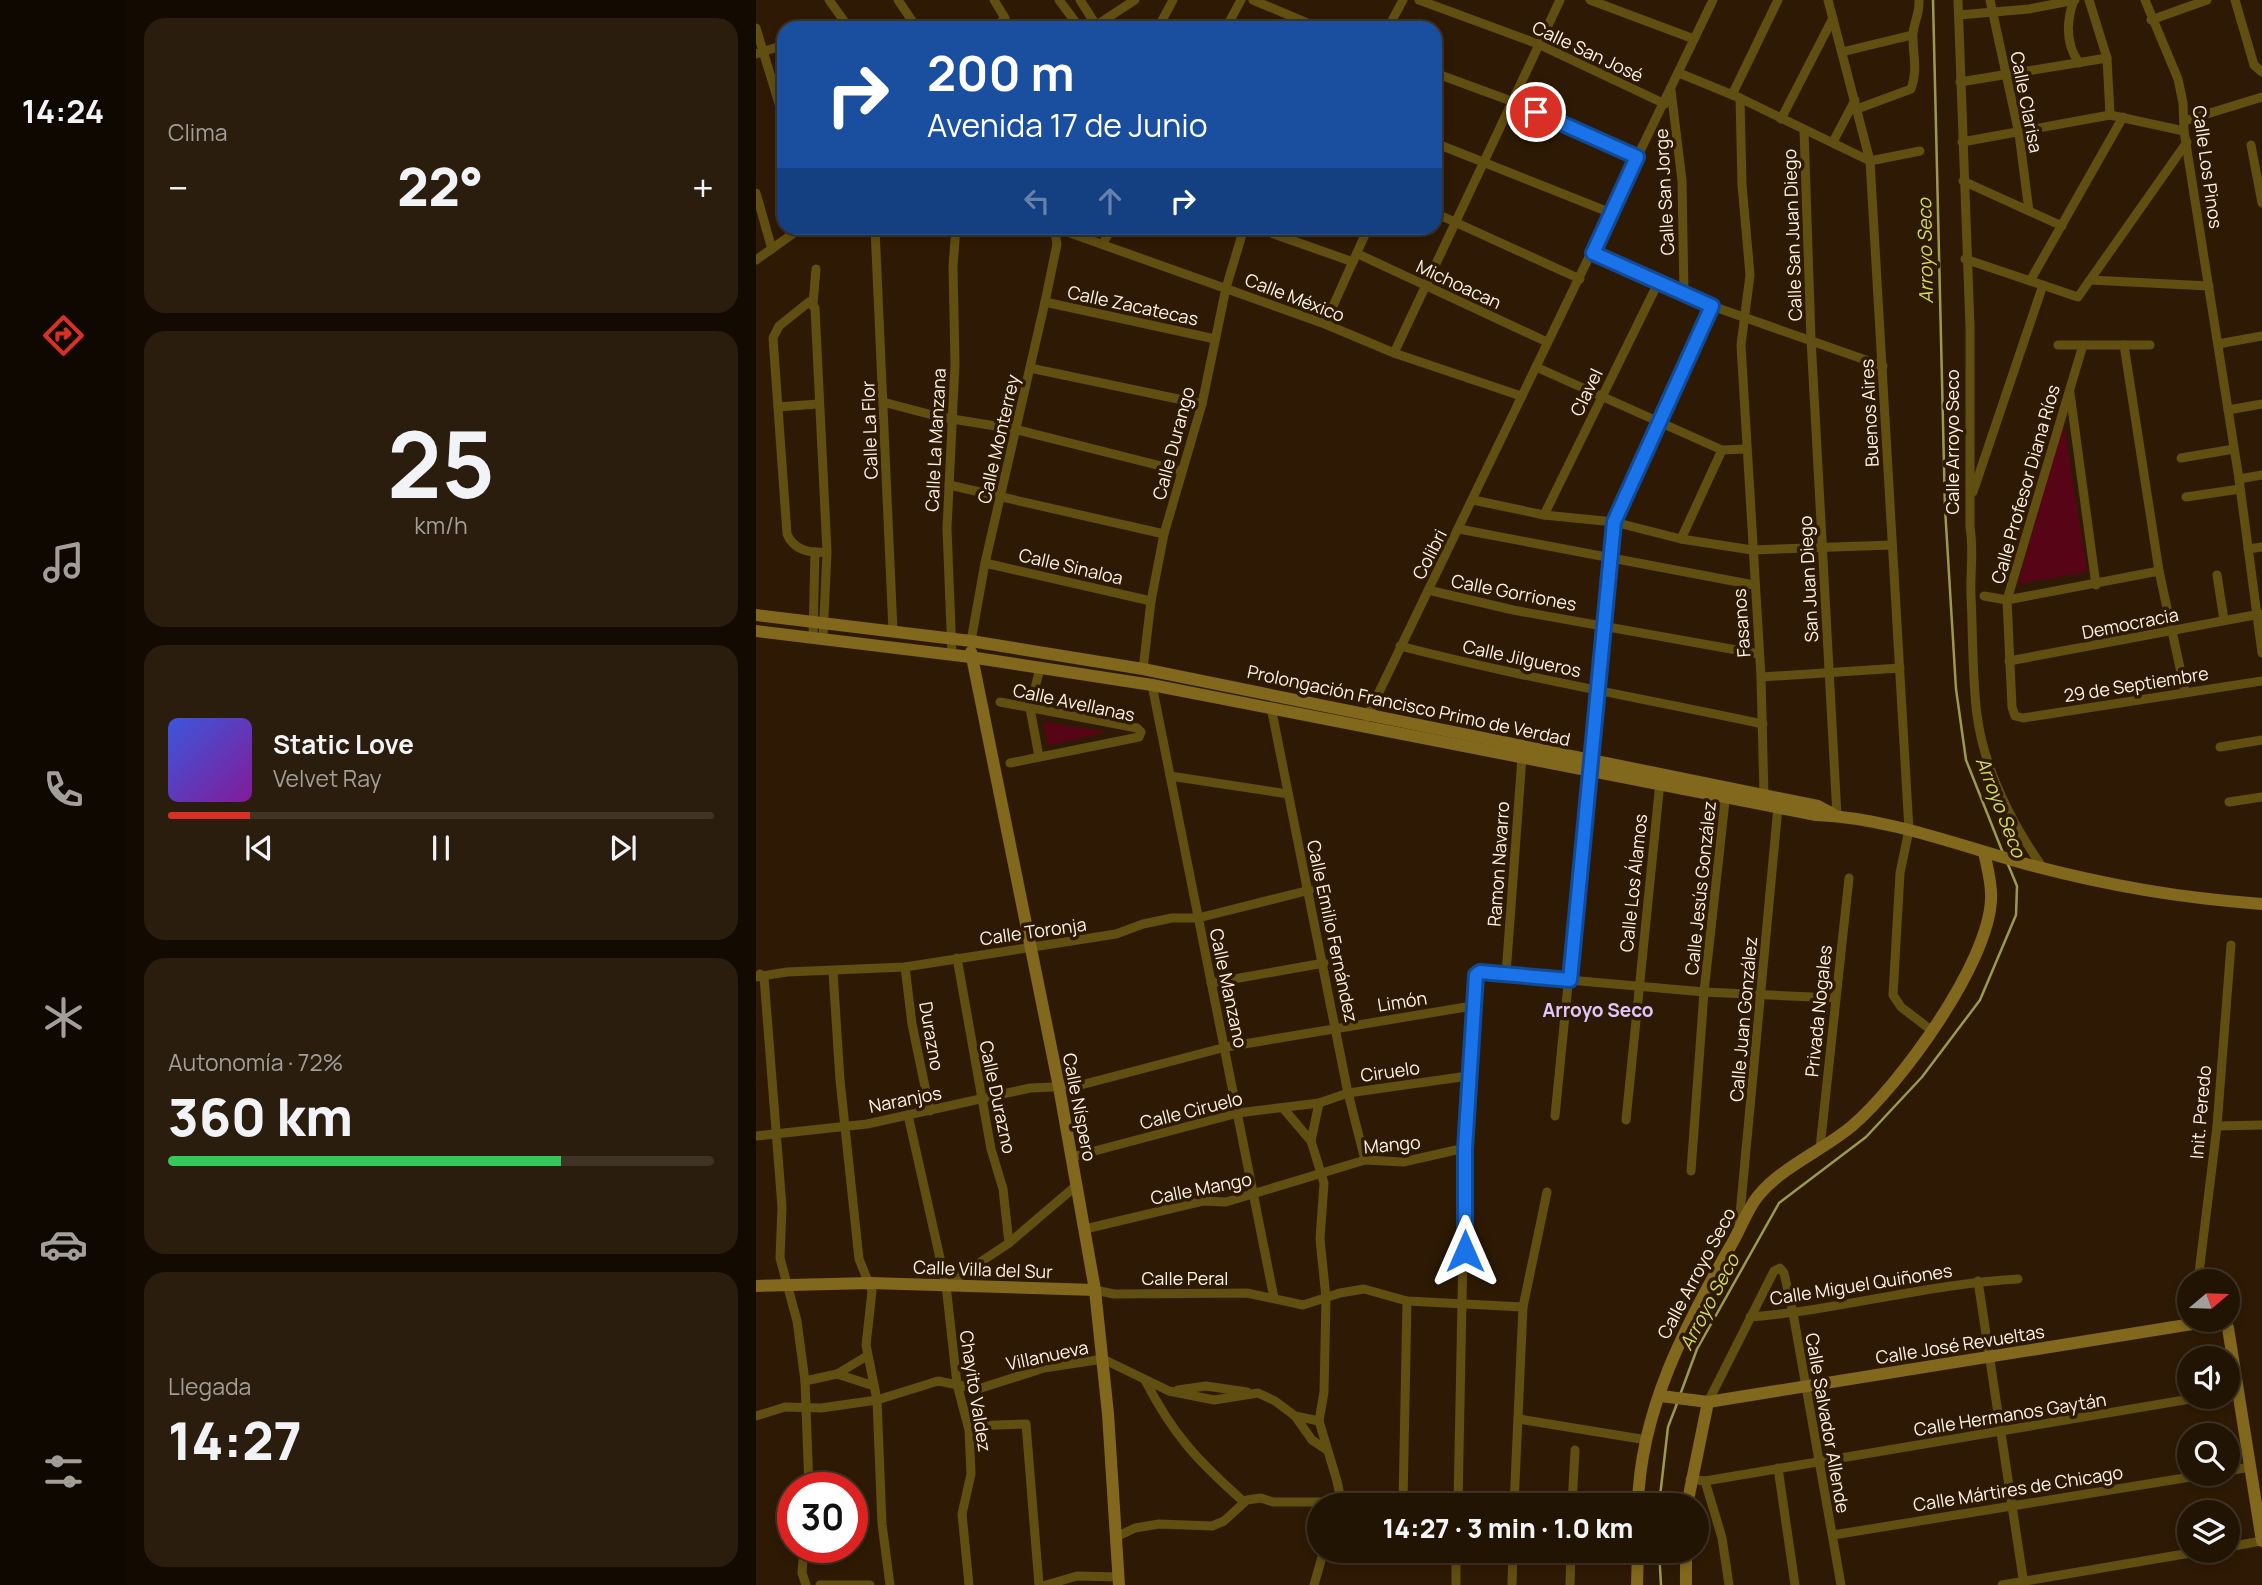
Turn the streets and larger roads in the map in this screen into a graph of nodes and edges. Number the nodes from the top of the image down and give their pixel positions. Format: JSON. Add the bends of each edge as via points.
{"nodes":[{"id":1,"x":829,"y":0,"type":"edge"},
{"id":2,"x":898,"y":0,"type":"edge"},
{"id":3,"x":994,"y":0,"type":"edge"},
{"id":4,"x":1059,"y":0,"type":"edge"},
{"id":5,"x":1080,"y":0,"type":"edge"},
{"id":6,"x":1135,"y":0,"type":"edge"},
{"id":7,"x":1173,"y":0,"type":"edge"},
{"id":8,"x":1241,"y":0,"type":"edge"},
{"id":9,"x":1253,"y":0,"type":"edge"},
{"id":10,"x":1403,"y":0,"type":"edge"},
{"id":11,"x":1419,"y":0,"type":"edge"},
{"id":12,"x":1559,"y":0,"type":"edge"},
{"id":13,"x":1590,"y":0,"type":"edge"},
{"id":14,"x":1713,"y":0,"type":"edge"},
{"id":15,"x":1778,"y":0,"type":"edge"},
{"id":16,"x":1828,"y":0,"type":"edge"},
{"id":17,"x":1919,"y":0,"type":"edge"},
{"id":18,"x":1958,"y":0,"type":"edge"},
{"id":19,"x":1990,"y":0,"type":"edge"},
{"id":20,"x":2074,"y":0,"type":"edge"},
{"id":21,"x":2090,"y":0,"type":"edge"},
{"id":22,"x":2145,"y":0,"type":"edge"},
{"id":23,"x":2207,"y":0,"type":"edge"},
{"id":24,"x":2235,"y":0,"type":"edge"},
{"id":25,"x":1993,"y":14,"type":"junction"},
{"id":26,"x":1959,"y":15,"type":"junction"},
{"id":27,"x":1833,"y":18,"type":"junction"},
{"id":28,"x":2151,"y":20,"type":"junction"},
{"id":29,"x":844,"y":21,"type":"edge"},
{"id":30,"x":913,"y":21,"type":"edge"},
{"id":31,"x":1002,"y":21,"type":"edge"},
{"id":32,"x":1075,"y":21,"type":"edge"},
{"id":33,"x":1092,"y":21,"type":"edge"},
{"id":34,"x":1104,"y":21,"type":"edge"},
{"id":35,"x":1162,"y":21,"type":"edge"},
{"id":36,"x":1230,"y":21,"type":"edge"},
{"id":37,"x":1302,"y":21,"type":"edge"},
{"id":38,"x":1392,"y":21,"type":"edge"},
{"id":39,"x":756,"y":28,"type":"edge"},
{"id":40,"x":1912,"y":35,"type":"junction"},
{"id":41,"x":1694,"y":39,"type":"junction"},
{"id":42,"x":1538,"y":44,"type":"junction"},
{"id":43,"x":777,"y":47,"type":"edge"},
{"id":44,"x":1842,"y":52,"type":"junction"},
{"id":45,"x":760,"y":53,"type":"edge"},
{"id":46,"x":2107,"y":58,"type":"junction"},
{"id":47,"x":2079,"y":63,"type":"junction"},
{"id":48,"x":2262,"y":72,"type":"edge"},
{"id":49,"x":1679,"y":73,"type":"junction"},
{"id":50,"x":2006,"y":75,"type":"junction"},
{"id":51,"x":1442,"y":76,"type":"edge"},
{"id":52,"x":1960,"y":82,"type":"junction"},
{"id":53,"x":1671,"y":89,"type":"junction"},
{"id":54,"x":1736,"y":97,"type":"junction"},
{"id":55,"x":2262,"y":97,"type":"edge"},
{"id":56,"x":777,"y":100,"type":"edge"},
{"id":57,"x":1511,"y":101,"type":"junction"},
{"id":58,"x":1665,"y":104,"type":"junction"},
{"id":59,"x":1856,"y":104,"type":"junction"},
{"id":60,"x":2110,"y":115,"type":"junction"},
{"id":61,"x":2123,"y":117,"type":"junction"},
{"id":62,"x":1781,"y":119,"type":"junction"},
{"id":63,"x":2184,"y":126,"type":"junction"},
{"id":64,"x":1804,"y":130,"type":"junction"},
{"id":65,"x":2019,"y":134,"type":"junction"},
{"id":66,"x":1833,"y":142,"type":"junction"},
{"id":67,"x":1962,"y":142,"type":"junction"},
{"id":68,"x":2187,"y":142,"type":"junction"},
{"id":69,"x":2251,"y":145,"type":"dead end"},
{"id":70,"x":1442,"y":146,"type":"edge"},
{"id":71,"x":1920,"y":151,"type":"dead end"},
{"id":72,"x":1637,"y":157,"type":"junction"},
{"id":73,"x":1485,"y":161,"type":"junction"},
{"id":74,"x":1870,"y":161,"type":"junction"},
{"id":75,"x":1964,"y":181,"type":"junction"},
{"id":76,"x":756,"y":193,"type":"edge"},
{"id":77,"x":2262,"y":203,"type":"edge"},
{"id":78,"x":2029,"y":211,"type":"junction"},
{"id":79,"x":1611,"y":213,"type":"junction"},
{"id":80,"x":1442,"y":216,"type":"edge"},
{"id":81,"x":1456,"y":221,"type":"junction"},
{"id":82,"x":2062,"y":226,"type":"junction"},
{"id":83,"x":791,"y":235,"type":"edge"},
{"id":84,"x":875,"y":235,"type":"edge"},
{"id":85,"x":956,"y":235,"type":"edge"},
{"id":86,"x":1059,"y":235,"type":"edge"},
{"id":87,"x":1081,"y":235,"type":"edge"},
{"id":88,"x":1108,"y":235,"type":"edge"},
{"id":89,"x":1242,"y":235,"type":"edge"},
{"id":90,"x":1280,"y":235,"type":"edge"},
{"id":91,"x":1365,"y":235,"type":"edge"},
{"id":92,"x":1103,"y":243,"type":"junction"},
{"id":93,"x":772,"y":249,"type":"junction"},
{"id":94,"x":1593,"y":253,"type":"junction"},
{"id":95,"x":1355,"y":258,"type":"junction"},
{"id":96,"x":756,"y":260,"type":"edge"},
{"id":97,"x":1965,"y":260,"type":"junction"},
{"id":98,"x":816,"y":269,"type":"dead end"},
{"id":99,"x":1580,"y":279,"type":"junction"},
{"id":100,"x":2090,"y":280,"type":"junction"},
{"id":101,"x":2030,"y":281,"type":"junction"},
{"id":102,"x":1658,"y":284,"type":"junction"},
{"id":103,"x":1423,"y":285,"type":"junction"},
{"id":104,"x":2043,"y":285,"type":"junction"},
{"id":105,"x":2209,"y":286,"type":"junction"},
{"id":106,"x":1226,"y":288,"type":"junction"},
{"id":107,"x":1684,"y":294,"type":"junction"},
{"id":108,"x":1045,"y":302,"type":"junction"},
{"id":109,"x":813,"y":304,"type":"junction"},
{"id":110,"x":1712,"y":306,"type":"junction"},
{"id":111,"x":1744,"y":317,"type":"junction"},
{"id":112,"x":1325,"y":324,"type":"junction"},
{"id":113,"x":2262,"y":336,"type":"edge"},
{"id":114,"x":1215,"y":339,"type":"junction"},
{"id":115,"x":1811,"y":339,"type":"junction"},
{"id":116,"x":1547,"y":342,"type":"junction"},
{"id":117,"x":2218,"y":344,"type":"junction"},
{"id":118,"x":2058,"y":345,"type":"dead end"},
{"id":119,"x":2082,"y":345,"type":"junction"},
{"id":120,"x":2124,"y":345,"type":"junction"},
{"id":121,"x":2150,"y":345,"type":"dead end"},
{"id":122,"x":1394,"y":354,"type":"junction"},
{"id":123,"x":1883,"y":366,"type":"junction"},
{"id":124,"x":1536,"y":367,"type":"junction"},
{"id":125,"x":1030,"y":368,"type":"junction"},
{"id":126,"x":2069,"y":388,"type":"junction"},
{"id":127,"x":1601,"y":395,"type":"junction"},
{"id":128,"x":1521,"y":396,"type":"junction"},
{"id":129,"x":883,"y":402,"type":"junction"},
{"id":130,"x":818,"y":404,"type":"junction"},
{"id":131,"x":1202,"y":404,"type":"junction"},
{"id":132,"x":2262,"y":404,"type":"edge"},
{"id":133,"x":778,"y":407,"type":"junction"},
{"id":134,"x":2228,"y":410,"type":"junction"},
{"id":135,"x":953,"y":418,"type":"junction"},
{"id":136,"x":1661,"y":423,"type":"junction"},
{"id":137,"x":1014,"y":429,"type":"junction"},
{"id":138,"x":1746,"y":449,"type":"junction"},
{"id":139,"x":2234,"y":449,"type":"junction"},
{"id":140,"x":1722,"y":450,"type":"junction"},
{"id":141,"x":2181,"y":458,"type":"dead end"},
{"id":142,"x":1181,"y":471,"type":"junction"},
{"id":143,"x":2262,"y":475,"type":"edge"},
{"id":144,"x":2240,"y":484,"type":"junction"},
{"id":145,"x":949,"y":485,"type":"junction"},
{"id":146,"x":1002,"y":495,"type":"junction"},
{"id":147,"x":1972,"y":495,"type":"junction"},
{"id":148,"x":2186,"y":497,"type":"dead end"},
{"id":149,"x":1474,"y":500,"type":"junction"},
{"id":150,"x":1544,"y":515,"type":"junction"},
{"id":151,"x":1614,"y":522,"type":"junction"},
{"id":152,"x":1459,"y":529,"type":"junction"},
{"id":153,"x":1164,"y":534,"type":"junction"},
{"id":154,"x":1681,"y":539,"type":"junction"},
{"id":155,"x":1892,"y":544,"type":"junction"},
{"id":156,"x":1821,"y":547,"type":"junction"},
{"id":157,"x":2262,"y":547,"type":"edge"},
{"id":158,"x":2248,"y":549,"type":"junction"},
{"id":159,"x":1752,"y":550,"type":"junction"},
{"id":160,"x":815,"y":552,"type":"junction"},
{"id":161,"x":827,"y":552,"type":"junction"},
{"id":162,"x":1611,"y":557,"type":"junction"},
{"id":163,"x":985,"y":562,"type":"junction"},
{"id":164,"x":2159,"y":571,"type":"junction"},
{"id":165,"x":2217,"y":575,"type":"dead end"},
{"id":166,"x":1754,"y":585,"type":"junction"},
{"id":167,"x":2096,"y":585,"type":"junction"},
{"id":168,"x":1428,"y":590,"type":"junction"},
{"id":169,"x":1984,"y":596,"type":"dead end"},
{"id":170,"x":2007,"y":600,"type":"junction"},
{"id":171,"x":1151,"y":601,"type":"junction"},
{"id":172,"x":2259,"y":614,"type":"edge"},
{"id":173,"x":756,"y":615,"type":"edge"},
{"id":174,"x":2224,"y":620,"type":"junction"},
{"id":175,"x":819,"y":622,"type":"junction"},
{"id":176,"x":1605,"y":625,"type":"junction"},
{"id":177,"x":756,"y":631,"type":"edge"},
{"id":178,"x":893,"y":631,"type":"junction"},
{"id":179,"x":2174,"y":631,"type":"junction"},
{"id":180,"x":818,"y":638,"type":"junction"},
{"id":181,"x":952,"y":639,"type":"junction"},
{"id":182,"x":971,"y":641,"type":"junction"},
{"id":183,"x":1400,"y":646,"type":"junction"},
{"id":184,"x":2262,"y":653,"type":"edge"},
{"id":185,"x":1759,"y":654,"type":"junction"},
{"id":186,"x":952,"y":655,"type":"junction"},
{"id":187,"x":970,"y":657,"type":"junction"},
{"id":188,"x":2009,"y":661,"type":"junction"},
{"id":189,"x":1040,"y":668,"type":"junction"},
{"id":190,"x":1900,"y":668,"type":"junction"},
{"id":191,"x":1143,"y":669,"type":"junction"},
{"id":192,"x":1829,"y":674,"type":"junction"},
{"id":193,"x":1761,"y":677,"type":"junction"},
{"id":194,"x":2262,"y":681,"type":"edge"},
{"id":195,"x":1152,"y":684,"type":"junction"},
{"id":196,"x":1598,"y":689,"type":"junction"},
{"id":197,"x":2185,"y":691,"type":"junction"},
{"id":198,"x":1000,"y":702,"type":"dead end"},
{"id":199,"x":1271,"y":707,"type":"junction"},
{"id":200,"x":1030,"y":708,"type":"junction"},
{"id":201,"x":2015,"y":716,"type":"joint"},
{"id":202,"x":1366,"y":719,"type":"junction"},
{"id":203,"x":1763,"y":724,"type":"junction"},
{"id":204,"x":2262,"y":740,"type":"edge"},
{"id":205,"x":2220,"y":747,"type":"dead end"},
{"id":206,"x":1039,"y":757,"type":"junction"},
{"id":207,"x":1522,"y":757,"type":"junction"},
{"id":208,"x":1010,"y":763,"type":"dead end"},
{"id":209,"x":1592,"y":765,"type":"junction"},
{"id":210,"x":1170,"y":776,"type":"junction"},
{"id":211,"x":1660,"y":782,"type":"junction"},
{"id":212,"x":1726,"y":792,"type":"junction"},
{"id":213,"x":1289,"y":794,"type":"junction"},
{"id":214,"x":1764,"y":795,"type":"junction"},
{"id":215,"x":2262,"y":797,"type":"edge"},
{"id":216,"x":2229,"y":802,"type":"dead end"},
{"id":217,"x":1777,"y":807,"type":"junction"},
{"id":218,"x":1837,"y":816,"type":"junction"},
{"id":219,"x":1909,"y":830,"type":"junction"},
{"id":220,"x":1987,"y":853,"type":"junction"},
{"id":221,"x":2043,"y":868,"type":"junction"},
{"id":222,"x":1849,"y":878,"type":"dead end"},
{"id":223,"x":1310,"y":890,"type":"junction"},
{"id":224,"x":2262,"y":904,"type":"edge"},
{"id":225,"x":1198,"y":918,"type":"junction"},
{"id":226,"x":2231,"y":945,"type":"dead end"},
{"id":227,"x":1030,"y":948,"type":"junction"},
{"id":228,"x":957,"y":958,"type":"junction"},
{"id":229,"x":1324,"y":963,"type":"junction"},
{"id":230,"x":905,"y":967,"type":"junction"},
{"id":231,"x":833,"y":972,"type":"junction"},
{"id":232,"x":1506,"y":974,"type":"junction"},
{"id":233,"x":759,"y":975,"type":"edge"},
{"id":234,"x":1570,"y":980,"type":"junction"},
{"id":235,"x":1211,"y":983,"type":"junction"},
{"id":236,"x":1638,"y":986,"type":"junction"},
{"id":237,"x":1704,"y":992,"type":"junction"},
{"id":238,"x":1762,"y":995,"type":"junction"},
{"id":239,"x":1835,"y":998,"type":"junction"},
{"id":240,"x":1472,"y":1006,"type":"junction"},
{"id":241,"x":1337,"y":1027,"type":"junction"},
{"id":242,"x":1931,"y":1031,"type":"junction"},
{"id":243,"x":1226,"y":1047,"type":"junction"},
{"id":244,"x":1468,"y":1076,"type":"junction"},
{"id":245,"x":1059,"y":1087,"type":"junction"},
{"id":246,"x":1348,"y":1093,"type":"junction"},
{"id":247,"x":982,"y":1099,"type":"junction"},
{"id":248,"x":1319,"y":1104,"type":"junction"},
{"id":249,"x":1283,"y":1108,"type":"junction"},
{"id":250,"x":930,"y":1111,"type":"junction"},
{"id":251,"x":1238,"y":1113,"type":"junction"},
{"id":252,"x":908,"y":1115,"type":"junction"},
{"id":253,"x":1555,"y":1116,"type":"dead end"},
{"id":254,"x":1626,"y":1119,"type":"dead end"},
{"id":255,"x":844,"y":1125,"type":"junction"},
{"id":256,"x":2262,"y":1125,"type":"edge"},
{"id":257,"x":2217,"y":1126,"type":"junction"},
{"id":258,"x":776,"y":1132,"type":"junction"},
{"id":259,"x":756,"y":1136,"type":"edge"},
{"id":260,"x":1311,"y":1141,"type":"junction"},
{"id":261,"x":1465,"y":1149,"type":"junction"},
{"id":262,"x":1820,"y":1149,"type":"junction"},
{"id":263,"x":1072,"y":1157,"type":"junction"},
{"id":264,"x":1365,"y":1160,"type":"junction"},
{"id":265,"x":1691,"y":1171,"type":"dead end"},
{"id":266,"x":1323,"y":1175,"type":"junction"},
{"id":267,"x":1077,"y":1185,"type":"junction"},
{"id":268,"x":1547,"y":1192,"type":"dead end"},
{"id":269,"x":1254,"y":1195,"type":"junction"},
{"id":270,"x":1085,"y":1230,"type":"junction"},
{"id":271,"x":1738,"y":1234,"type":"junction"},
{"id":272,"x":1009,"y":1243,"type":"junction"},
{"id":273,"x":2199,"y":1269,"type":"edge"},
{"id":274,"x":2018,"y":1279,"type":"dead end"},
{"id":275,"x":1978,"y":1281,"type":"junction"},
{"id":276,"x":870,"y":1283,"type":"junction"},
{"id":277,"x":946,"y":1285,"type":"junction"},
{"id":278,"x":756,"y":1286,"type":"edge"},
{"id":279,"x":788,"y":1287,"type":"junction"},
{"id":280,"x":1095,"y":1290,"type":"junction"},
{"id":281,"x":1274,"y":1298,"type":"junction"},
{"id":282,"x":1326,"y":1298,"type":"junction"},
{"id":283,"x":1408,"y":1301,"type":"junction"},
{"id":284,"x":1464,"y":1302,"type":"junction"},
{"id":285,"x":1523,"y":1307,"type":"junction"},
{"id":286,"x":1793,"y":1313,"type":"junction"},
{"id":287,"x":1750,"y":1317,"type":"junction"},
{"id":288,"x":2177,"y":1325,"type":"edge"},
{"id":289,"x":867,"y":1356,"type":"junction"},
{"id":290,"x":1988,"y":1357,"type":"junction"},
{"id":291,"x":1103,"y":1359,"type":"junction"},
{"id":292,"x":837,"y":1374,"type":"junction"},
{"id":293,"x":1145,"y":1380,"type":"junction"},
{"id":294,"x":805,"y":1381,"type":"junction"},
{"id":295,"x":957,"y":1384,"type":"junction"},
{"id":296,"x":874,"y":1386,"type":"junction"},
{"id":297,"x":1805,"y":1387,"type":"junction"},
{"id":298,"x":1664,"y":1398,"type":"junction"},
{"id":299,"x":877,"y":1400,"type":"junction"},
{"id":300,"x":2177,"y":1401,"type":"edge"},
{"id":301,"x":1703,"y":1403,"type":"junction"},
{"id":302,"x":804,"y":1408,"type":"junction"},
{"id":303,"x":2236,"y":1409,"type":"edge"},
{"id":304,"x":756,"y":1416,"type":"edge"},
{"id":305,"x":1295,"y":1416,"type":"junction"},
{"id":306,"x":1519,"y":1419,"type":"junction"},
{"id":307,"x":1319,"y":1421,"type":"junction"},
{"id":308,"x":969,"y":1426,"type":"junction"},
{"id":309,"x":1999,"y":1432,"type":"junction"},
{"id":310,"x":1647,"y":1440,"type":"junction"},
{"id":311,"x":1327,"y":1450,"type":"junction"},
{"id":312,"x":1575,"y":1450,"type":"dead end"},
{"id":313,"x":1817,"y":1461,"type":"junction"},
{"id":314,"x":2250,"y":1467,"type":"junction"},
{"id":315,"x":1778,"y":1468,"type":"junction"},
{"id":316,"x":2240,"y":1469,"type":"edge"},
{"id":317,"x":808,"y":1472,"type":"edge"},
{"id":318,"x":1690,"y":1479,"type":"junction"},
{"id":319,"x":2177,"y":1479,"type":"edge"},
{"id":320,"x":1705,"y":1481,"type":"junction"},
{"id":321,"x":1336,"y":1493,"type":"edge"},
{"id":322,"x":1403,"y":1493,"type":"edge"},
{"id":323,"x":1458,"y":1493,"type":"edge"},
{"id":324,"x":1515,"y":1493,"type":"edge"},
{"id":325,"x":1573,"y":1493,"type":"edge"},
{"id":326,"x":1638,"y":1493,"type":"edge"},
{"id":327,"x":1688,"y":1493,"type":"edge"},
{"id":328,"x":1244,"y":1502,"type":"junction"},
{"id":329,"x":1307,"y":1502,"type":"edge"},
{"id":330,"x":2011,"y":1503,"type":"junction"},
{"id":331,"x":2260,"y":1508,"type":"edge"},
{"id":332,"x":1833,"y":1535,"type":"junction"},
{"id":333,"x":1116,"y":1537,"type":"junction"},
{"id":334,"x":2262,"y":1541,"type":"edge"},
{"id":335,"x":2240,"y":1545,"type":"edge"},
{"id":336,"x":2177,"y":1556,"type":"edge"},
{"id":337,"x":803,"y":1563,"type":"edge"},
{"id":338,"x":1320,"y":1563,"type":"edge"},
{"id":339,"x":1456,"y":1563,"type":"edge"},
{"id":340,"x":1513,"y":1563,"type":"edge"},
{"id":341,"x":1571,"y":1563,"type":"edge"},
{"id":342,"x":1638,"y":1563,"type":"edge"},
{"id":343,"x":1686,"y":1563,"type":"edge"},
{"id":344,"x":1119,"y":1581,"type":"edge"},
{"id":345,"x":2024,"y":1583,"type":"edge"},
{"id":346,"x":806,"y":1585,"type":"edge"},
{"id":347,"x":820,"y":1585,"type":"edge"},
{"id":348,"x":870,"y":1585,"type":"edge"},
{"id":349,"x":890,"y":1585,"type":"edge"},
{"id":350,"x":969,"y":1585,"type":"edge"},
{"id":351,"x":1039,"y":1585,"type":"edge"},
{"id":352,"x":1046,"y":1585,"type":"edge"},
{"id":353,"x":1314,"y":1585,"type":"edge"},
{"id":354,"x":1456,"y":1585,"type":"edge"},
{"id":355,"x":1512,"y":1585,"type":"edge"},
{"id":356,"x":1570,"y":1585,"type":"edge"},
{"id":357,"x":1637,"y":1585,"type":"edge"},
{"id":358,"x":1686,"y":1585,"type":"edge"},
{"id":359,"x":1730,"y":1585,"type":"edge"},
{"id":360,"x":1795,"y":1585,"type":"edge"},
{"id":361,"x":1841,"y":1585,"type":"edge"},
{"id":362,"x":2002,"y":1585,"type":"edge"}],
"edges":[{"from":1,"to":29,"type":"street"},
{"from":2,"to":30,"type":"street"},
{"from":3,"to":31,"type":"street","via":[[1005,18]]},
{"from":4,"to":32,"type":"street"},
{"from":5,"to":33,"type":"street"},
{"from":6,"to":34,"type":"street"},
{"from":7,"to":35,"type":"street"},
{"from":8,"to":36,"type":"street"},
{"from":9,"to":37,"type":"street"},
{"from":10,"to":38,"type":"street"},
{"from":11,"to":42,"type":"street","name":"Calle San José"},
{"from":12,"to":42,"type":"street"},
{"from":13,"to":41,"type":"street"},
{"from":14,"to":41,"type":"street","name":"Colibri"},
{"from":15,"to":54,"type":"street"},
{"from":16,"to":27,"type":"street","name":"Buenos Aires"},
{"from":17,"to":40,"type":"street","via":[[1920,13]]},
{"from":18,"to":26,"type":"street","name":"Calle Arroyo Seco"},
{"from":19,"to":25,"type":"street","name":"Calle Clarisa"},
{"from":20,"to":25,"type":"street"},
{"from":20,"to":47,"type":"street","via":[[2068,39]]},
{"from":21,"to":46,"type":"street"},
{"from":22,"to":28,"type":"street","name":"Calle Los Pinos"},
{"from":23,"to":28,"type":"street"},
{"from":24,"to":48,"type":"street","via":[[2254,65]]},
{"from":25,"to":26,"type":"street"},
{"from":25,"to":50,"type":"street","name":"Calle Clarisa"},
{"from":26,"to":52,"type":"street","name":"Calle Arroyo Seco"},
{"from":27,"to":44,"type":"street","name":"Buenos Aires"},
{"from":27,"to":62,"type":"street"},
{"from":28,"to":63,"type":"street","name":"Calle Los Pinos","via":[[2178,79]]},
{"from":39,"to":45,"type":"street"},
{"from":40,"to":44,"type":"street"},
{"from":40,"to":59,"type":"street","via":[[1911,89]]},
{"from":41,"to":49,"type":"street","name":"Colibri"},
{"from":42,"to":57,"type":"street"},
{"from":42,"to":58,"type":"street","name":"Calle San José"},
{"from":43,"to":45,"type":"street"},
{"from":44,"to":59,"type":"street","name":"Buenos Aires"},
{"from":45,"to":56,"type":"street"},
{"from":46,"to":47,"type":"street"},
{"from":46,"to":60,"type":"street"},
{"from":47,"to":50,"type":"street"},
{"from":49,"to":53,"type":"street","name":"Colibri"},
{"from":49,"to":54,"type":"street"},
{"from":50,"to":52,"type":"street"},
{"from":50,"to":65,"type":"street","name":"Calle Clarisa"},
{"from":51,"to":57,"type":"street"},
{"from":52,"to":67,"type":"street","name":"Calle Arroyo Seco"},
{"from":53,"to":58,"type":"street","name":"Colibri"},
{"from":53,"to":107,"type":"street","name":"Calle San Jorge","via":[[1682,181]]},
{"from":54,"to":62,"type":"street"},
{"from":54,"to":111,"type":"street","name":"Fasanos","via":[[1750,275]]},
{"from":55,"to":63,"type":"street"},
{"from":57,"to":72,"type":"street"},
{"from":57,"to":73,"type":"street"},
{"from":58,"to":72,"type":"street","name":"Colibri"},
{"from":59,"to":66,"type":"street"},
{"from":59,"to":74,"type":"street","name":"Buenos Aires"},
{"from":60,"to":61,"type":"street"},
{"from":60,"to":65,"type":"street"},
{"from":61,"to":63,"type":"street"},
{"from":61,"to":82,"type":"street"},
{"from":62,"to":64,"type":"street"},
{"from":63,"to":68,"type":"street","name":"Calle Los Pinos"},
{"from":64,"to":66,"type":"street"},
{"from":64,"to":115,"type":"street","name":"Calle San Juan Diego"},
{"from":65,"to":67,"type":"street"},
{"from":65,"to":78,"type":"street","name":"Calle Clarisa"},
{"from":66,"to":74,"type":"street"},
{"from":67,"to":75,"type":"street","name":"Calle Arroyo Seco"},
{"from":68,"to":100,"type":"street"},
{"from":68,"to":105,"type":"street","name":"Calle Los Pinos"},
{"from":69,"to":77,"type":"street"},
{"from":70,"to":73,"type":"street"},
{"from":71,"to":74,"type":"street"},
{"from":72,"to":79,"type":"street","name":"Colibri"},
{"from":73,"to":79,"type":"street"},
{"from":73,"to":81,"type":"street"},
{"from":74,"to":123,"type":"street","name":"Buenos Aires"},
{"from":75,"to":78,"type":"street"},
{"from":75,"to":97,"type":"street","name":"Calle Arroyo Seco"},
{"from":76,"to":93,"type":"street"},
{"from":78,"to":82,"type":"street"},
{"from":79,"to":94,"type":"street","name":"Colibri"},
{"from":80,"to":81,"type":"street"},
{"from":81,"to":99,"type":"street"},
{"from":81,"to":103,"type":"street"},
{"from":82,"to":101,"type":"street"},
{"from":83,"to":93,"type":"street"},
{"from":84,"to":129,"type":"street","name":"Calle La Flor"},
{"from":85,"to":135,"type":"street","name":"Calle La Manzana"},
{"from":86,"to":108,"type":"street","name":"Calle Monterrey"},
{"from":87,"to":92,"type":"street","name":"Calle México"},
{"from":88,"to":92,"type":"street"},
{"from":89,"to":106,"type":"street","name":"Calle Durango"},
{"from":90,"to":95,"type":"street","name":"Michoacan"},
{"from":91,"to":95,"type":"street"},
{"from":92,"to":106,"type":"street","name":"Calle México"},
{"from":93,"to":96,"type":"street"},
{"from":94,"to":99,"type":"street","name":"Colibri"},
{"from":94,"to":102,"type":"street"},
{"from":95,"to":103,"type":"street","name":"Michoacan"},
{"from":95,"to":112,"type":"street"},
{"from":97,"to":101,"type":"street"},
{"from":97,"to":147,"type":"street","name":"Calle Arroyo Seco"},
{"from":98,"to":109,"type":"street"},
{"from":99,"to":116,"type":"street","name":"Colibri"},
{"from":100,"to":104,"type":"street","via":[[2078,297]]},
{"from":100,"to":105,"type":"street"},
{"from":101,"to":104,"type":"street"},
{"from":102,"to":107,"type":"street"},
{"from":102,"to":127,"type":"street","name":"Clavel"},
{"from":103,"to":116,"type":"street","name":"Michoacan"},
{"from":103,"to":122,"type":"street"},
{"from":104,"to":147,"type":"street"},
{"from":105,"to":117,"type":"street","name":"Calle Los Pinos"},
{"from":106,"to":112,"type":"street","name":"Calle México"},
{"from":106,"to":114,"type":"street","name":"Calle Durango"},
{"from":107,"to":110,"type":"street"},
{"from":108,"to":114,"type":"street","name":"Calle Zacatecas"},
{"from":108,"to":125,"type":"street","name":"Calle Monterrey"},
{"from":109,"to":130,"type":"street"},
{"from":109,"to":133,"type":"street","via":[[805,304],[775,331]]},
{"from":110,"to":111,"type":"street"},
{"from":110,"to":136,"type":"street"},
{"from":111,"to":115,"type":"street"},
{"from":111,"to":138,"type":"street","name":"Fasanos"},
{"from":112,"to":122,"type":"street","name":"Calle México"},
{"from":113,"to":117,"type":"street"},
{"from":114,"to":131,"type":"street","name":"Calle Durango"},
{"from":115,"to":123,"type":"street"},
{"from":115,"to":156,"type":"street","name":"San Juan Diego"},
{"from":116,"to":124,"type":"street","name":"Colibri"},
{"from":117,"to":134,"type":"street","name":"Calle Los Pinos"},
{"from":118,"to":119,"type":"street"},
{"from":119,"to":120,"type":"street"},
{"from":119,"to":126,"type":"street","name":"Calle Profesor Diana Ríos"},
{"from":120,"to":121,"type":"street"},
{"from":120,"to":164,"type":"street"},
{"from":122,"to":128,"type":"street","name":"Calle México"},
{"from":123,"to":155,"type":"street","name":"Buenos Aires"},
{"from":124,"to":127,"type":"street"},
{"from":124,"to":128,"type":"street","name":"Colibri"},
{"from":125,"to":131,"type":"street"},
{"from":125,"to":137,"type":"street","name":"Calle Monterrey"},
{"from":126,"to":167,"type":"street"},
{"from":126,"to":170,"type":"street","name":"Calle Profesor Diana Ríos"},
{"from":127,"to":136,"type":"street"},
{"from":127,"to":150,"type":"street","name":"Clavel"},
{"from":128,"to":149,"type":"street","name":"Colibri"},
{"from":129,"to":135,"type":"street"},
{"from":129,"to":178,"type":"street","name":"Calle La Flor"},
{"from":130,"to":133,"type":"street"},
{"from":130,"to":161,"type":"street"},
{"from":131,"to":142,"type":"street","name":"Calle Durango"},
{"from":132,"to":134,"type":"street"},
{"from":133,"to":160,"type":"street","via":[[787,534],[795,547]]},
{"from":134,"to":139,"type":"street","name":"Calle Los Pinos"},
{"from":135,"to":137,"type":"street"},
{"from":135,"to":145,"type":"street","name":"Calle La Manzana"},
{"from":136,"to":140,"type":"street"},
{"from":136,"to":151,"type":"street"},
{"from":137,"to":142,"type":"street"},
{"from":137,"to":146,"type":"street","name":"Calle Monterrey"},
{"from":138,"to":140,"type":"street"},
{"from":138,"to":159,"type":"street","name":"Fasanos"},
{"from":139,"to":141,"type":"street"},
{"from":139,"to":144,"type":"street","name":"Calle Los Pinos"},
{"from":140,"to":154,"type":"street"},
{"from":142,"to":153,"type":"street","name":"Calle Durango"},
{"from":143,"to":144,"type":"street"},
{"from":144,"to":148,"type":"street"},
{"from":144,"to":158,"type":"street","name":"Calle Los Pinos"},
{"from":145,"to":146,"type":"street"},
{"from":145,"to":181,"type":"street","name":"Calle La Manzana"},
{"from":146,"to":153,"type":"street"},
{"from":146,"to":163,"type":"street","name":"Calle Monterrey"},
{"from":147,"to":221,"type":"street","name":"Calle Arroyo Seco","via":[[1970,587],[1978,718],[2006,804]]},
{"from":149,"to":150,"type":"street"},
{"from":149,"to":152,"type":"street","name":"Colibri"},
{"from":150,"to":151,"type":"street"},
{"from":151,"to":154,"type":"street"},
{"from":151,"to":162,"type":"street"},
{"from":152,"to":162,"type":"street"},
{"from":152,"to":168,"type":"street","name":"Colibri"},
{"from":153,"to":171,"type":"street","name":"Calle Durango"},
{"from":154,"to":159,"type":"street"},
{"from":155,"to":156,"type":"street"},
{"from":155,"to":190,"type":"street","name":"Buenos Aires"},
{"from":156,"to":159,"type":"street"},
{"from":156,"to":192,"type":"street","name":"San Juan Diego"},
{"from":157,"to":158,"type":"street"},
{"from":158,"to":172,"type":"street","name":"Calle Los Pinos"},
{"from":159,"to":166,"type":"street","name":"Fasanos"},
{"from":160,"to":161,"type":"street"},
{"from":160,"to":175,"type":"street"},
{"from":161,"to":175,"type":"street"},
{"from":162,"to":166,"type":"street"},
{"from":162,"to":176,"type":"street"},
{"from":163,"to":171,"type":"street","name":"Calle Sinaloa"},
{"from":163,"to":182,"type":"street","name":"Calle Monterrey"},
{"from":164,"to":167,"type":"street"},
{"from":164,"to":179,"type":"street"},
{"from":165,"to":174,"type":"street"},
{"from":166,"to":185,"type":"street","name":"Fasanos"},
{"from":167,"to":170,"type":"street"},
{"from":168,"to":176,"type":"street","name":"Calle Gorriones"},
{"from":168,"to":183,"type":"street","name":"Colibri"},
{"from":169,"to":170,"type":"street"},
{"from":170,"to":188,"type":"street","name":"Calle Profesor Diana Ríos"},
{"from":171,"to":191,"type":"street","name":"Calle Durango"},
{"from":172,"to":174,"type":"street","name":"Democracia"},
{"from":172,"to":184,"type":"street","name":"Calle Los Pinos"},
{"from":173,"to":175,"type":"street","name":"Prolongación Francisco Primo de Verdad"},
{"from":174,"to":179,"type":"street","name":"Democracia"},
{"from":175,"to":178,"type":"street","name":"Prolongación Francisco Primo de Verdad"},
{"from":175,"to":180,"type":"street"},
{"from":176,"to":185,"type":"street","name":"Calle Gorriones"},
{"from":176,"to":196,"type":"street"},
{"from":177,"to":180,"type":"street","name":"Prolongación Francisco Primo de Verdad"},
{"from":178,"to":181,"type":"street","name":"Prolongación Francisco Primo de Verdad"},
{"from":179,"to":188,"type":"street","name":"Democracia"},
{"from":179,"to":197,"type":"street"},
{"from":180,"to":186,"type":"street","name":"Prolongación Francisco Primo de Verdad"},
{"from":181,"to":182,"type":"street","name":"Prolongación Francisco Primo de Verdad"},
{"from":181,"to":186,"type":"street","name":"Calle La Manzana"},
{"from":182,"to":187,"type":"street","name":"Calle Níspero"},
{"from":182,"to":191,"type":"street","name":"Prolongación Francisco Primo de Verdad"},
{"from":183,"to":196,"type":"street","name":"Calle Jilgueros","via":[[1511,675]]},
{"from":183,"to":202,"type":"street","name":"Colibri"},
{"from":185,"to":193,"type":"street","name":"Fasanos"},
{"from":186,"to":187,"type":"street","name":"Prolongación Francisco Primo de Verdad"},
{"from":187,"to":189,"type":"street","name":"Prolongación Francisco Primo de Verdad"},
{"from":187,"to":227,"type":"street","name":"Calle Níspero"},
{"from":188,"to":201,"type":"street","name":"Calle Profesor Diana Ríos"},
{"from":189,"to":195,"type":"street","name":"Prolongación Francisco Primo de Verdad"},
{"from":189,"to":200,"type":"street"},
{"from":190,"to":192,"type":"street"},
{"from":190,"to":219,"type":"street","name":"Buenos Aires"},
{"from":191,"to":202,"type":"street","name":"Prolongación Francisco Primo de Verdad"},
{"from":192,"to":193,"type":"street"},
{"from":192,"to":218,"type":"street","name":"San Juan Diego"},
{"from":193,"to":203,"type":"street","name":"Fasanos"},
{"from":194,"to":197,"type":"street","name":"29 de Septiembre"},
{"from":195,"to":199,"type":"street","name":"Prolongación Francisco Primo de Verdad"},
{"from":195,"to":210,"type":"street","name":"Calle Manzano"},
{"from":196,"to":203,"type":"street","name":"Calle Jilgueros"},
{"from":196,"to":209,"type":"street"},
{"from":197,"to":201,"type":"street","name":"29 de Septiembre"},
{"from":198,"to":200,"type":"street","name":"Calle Avellanas"},
{"from":199,"to":202,"type":"street","name":"Prolongación Francisco Primo de Verdad"},
{"from":199,"to":213,"type":"street","name":"Calle Emilio Fernández"},
{"from":200,"to":206,"type":"street"},
{"from":200,"to":206,"type":"street","name":"Calle Avellanas","via":[[1141,732],[1139,737]]},
{"from":202,"to":207,"type":"street","name":"Prolongación Francisco Primo de Verdad"},
{"from":202,"to":209,"type":"street","name":"Prolongación Francisco Primo de Verdad"},
{"from":203,"to":214,"type":"street","name":"Fasanos"},
{"from":204,"to":205,"type":"street"},
{"from":206,"to":208,"type":"street"},
{"from":207,"to":209,"type":"street","name":"Prolongación Francisco Primo de Verdad"},
{"from":207,"to":232,"type":"street","name":"Ramon Navarro"},
{"from":209,"to":211,"type":"street","name":"Prolongación Francisco Primo de Verdad"},
{"from":209,"to":212,"type":"street","name":"Prolongación Francisco Primo de Verdad"},
{"from":209,"to":234,"type":"street"},
{"from":210,"to":213,"type":"street"},
{"from":210,"to":225,"type":"street","name":"Calle Manzano"},
{"from":211,"to":212,"type":"street","name":"Prolongación Francisco Primo de Verdad"},
{"from":211,"to":236,"type":"street","name":"Calle Los Álamos"},
{"from":212,"to":214,"type":"street","name":"Prolongación Francisco Primo de Verdad"},
{"from":212,"to":217,"type":"street","name":"Prolongación Francisco Primo de Verdad"},
{"from":212,"to":237,"type":"street","name":"Calle Jesús González"},
{"from":213,"to":223,"type":"street","name":"Calle Emilio Fernández"},
{"from":214,"to":218,"type":"street","name":"Prolongación Francisco Primo de Verdad","via":[[1818,806]]},
{"from":215,"to":216,"type":"street"},
{"from":217,"to":218,"type":"street","name":"Prolongación Francisco Primo de Verdad"},
{"from":217,"to":238,"type":"street","name":"Calle Juan González"},
{"from":218,"to":219,"type":"street","name":"Prolongación Francisco Primo de Verdad"},
{"from":219,"to":220,"type":"street","name":"Prolongación Francisco Primo de Verdad"},
{"from":219,"to":242,"type":"street","name":"Buenos Aires","via":[[1900,873],[1893,995],[1909,1015]]},
{"from":220,"to":221,"type":"street","name":"Prolongación Francisco Primo de Verdad"},
{"from":220,"to":242,"type":"street","name":"Calle Arroyo Seco","via":[[1991,900],[1985,932],[1961,986]]},
{"from":221,"to":224,"type":"street","via":[[2151,894]]},
{"from":222,"to":239,"type":"street","name":"Privada Nogales"},
{"from":223,"to":225,"type":"street","name":"Calle Toronja"},
{"from":223,"to":229,"type":"street","name":"Calle Emilio Fernández"},
{"from":225,"to":227,"type":"street","name":"Calle Toronja","via":[[1172,918],[1116,934]]},
{"from":225,"to":235,"type":"street","name":"Calle Manzano"},
{"from":226,"to":257,"type":"street","name":"Init. Peredo"},
{"from":227,"to":228,"type":"street","name":"Calle Toronja"},
{"from":227,"to":245,"type":"street","name":"Calle Níspero"},
{"from":228,"to":230,"type":"street","name":"Calle Toronja"},
{"from":228,"to":247,"type":"street","name":"Calle Durazno"},
{"from":229,"to":235,"type":"street"},
{"from":229,"to":241,"type":"street","name":"Calle Emilio Fernández"},
{"from":230,"to":231,"type":"street","name":"Calle Toronja"},
{"from":230,"to":250,"type":"street","name":"Durazno"},
{"from":231,"to":233,"type":"street","name":"Calle Toronja"},
{"from":231,"to":255,"type":"street"},
{"from":232,"to":234,"type":"street"},
{"from":232,"to":240,"type":"street","via":[[1476,975]]},
{"from":233,"to":258,"type":"street"},
{"from":234,"to":236,"type":"street"},
{"from":234,"to":253,"type":"street"},
{"from":235,"to":243,"type":"street","name":"Calle Manzano"},
{"from":236,"to":237,"type":"street"},
{"from":236,"to":254,"type":"street","name":"Calle Los Álamos"},
{"from":237,"to":238,"type":"street"},
{"from":237,"to":265,"type":"street","name":"Calle Jesús González"},
{"from":238,"to":239,"type":"street"},
{"from":238,"to":271,"type":"street","name":"Calle Juan González"},
{"from":239,"to":262,"type":"street","name":"Privada Nogales"},
{"from":240,"to":241,"type":"street","name":"Limón"},
{"from":240,"to":244,"type":"street"},
{"from":241,"to":243,"type":"street","name":"Limón"},
{"from":241,"to":246,"type":"street","name":"Calle Emilio Fernández"},
{"from":242,"to":262,"type":"street","name":"Calle Arroyo Seco","via":[[1862,1117]]},
{"from":243,"to":245,"type":"street","name":"Naranjos","via":[[1096,1082]]},
{"from":243,"to":251,"type":"street","name":"Calle Manzano"},
{"from":244,"to":246,"type":"street","name":"Ciruelo"},
{"from":244,"to":261,"type":"street"},
{"from":245,"to":247,"type":"street","name":"Naranjos"},
{"from":245,"to":263,"type":"street","name":"Calle Níspero"},
{"from":246,"to":248,"type":"street","name":"Ciruelo"},
{"from":246,"to":264,"type":"street","name":"Calle Emilio Fernández"},
{"from":247,"to":250,"type":"street","name":"Naranjos"},
{"from":247,"to":272,"type":"street","name":"Calle Durazno","via":[[1003,1189]]},
{"from":248,"to":249,"type":"street","name":"Calle Ciruelo"},
{"from":248,"to":260,"type":"street"},
{"from":249,"to":251,"type":"street","name":"Calle Ciruelo"},
{"from":249,"to":260,"type":"street"},
{"from":250,"to":252,"type":"street","name":"Naranjos"},
{"from":251,"to":263,"type":"street","name":"Calle Ciruelo"},
{"from":251,"to":269,"type":"street","name":"Calle Manzano"},
{"from":252,"to":255,"type":"street","name":"Naranjos"},
{"from":252,"to":277,"type":"street","name":"Chayito Valdez"},
{"from":255,"to":258,"type":"street","name":"Naranjos"},
{"from":255,"to":276,"type":"street","via":[[859,1259]]},
{"from":256,"to":257,"type":"street"},
{"from":257,"to":273,"type":"street","name":"Init. Peredo"},
{"from":258,"to":259,"type":"street","name":"Naranjos"},
{"from":258,"to":279,"type":"street","via":[[780,1258]]},
{"from":260,"to":266,"type":"street"},
{"from":261,"to":264,"type":"street","name":"Mango","via":[[1403,1162]]},
{"from":261,"to":284,"type":"street"},
{"from":262,"to":271,"type":"street","name":"Calle Arroyo Seco","via":[[1763,1191]]},
{"from":263,"to":267,"type":"street","name":"Calle Níspero"},
{"from":264,"to":266,"type":"street","name":"Mango"},
{"from":266,"to":269,"type":"street","name":"Calle Mango"},
{"from":266,"to":282,"type":"street","via":[[1320,1246]]},
{"from":267,"to":270,"type":"street","name":"Calle Níspero"},
{"from":267,"to":272,"type":"street"},
{"from":268,"to":285,"type":"street"},
{"from":269,"to":270,"type":"street","name":"Calle Mango","via":[[1226,1202],[1203,1201]]},
{"from":269,"to":281,"type":"street","name":"Calle Manzano"},
{"from":270,"to":280,"type":"street","name":"Calle Níspero"},
{"from":271,"to":298,"type":"street","name":"Calle Arroyo Seco","via":[[1671,1358]]},
{"from":272,"to":277,"type":"street"},
{"from":274,"to":275,"type":"street","name":"Calle Miguel Quiñones"},
{"from":275,"to":286,"type":"street","name":"Calle Miguel Quiñones"},
{"from":275,"to":290,"type":"street"},
{"from":276,"to":277,"type":"street","name":"Calle Villa del Sur"},
{"from":276,"to":279,"type":"street","name":"Calle Villa del Sur"},
{"from":276,"to":289,"type":"street"},
{"from":277,"to":280,"type":"street","name":"Calle Villa del Sur"},
{"from":277,"to":295,"type":"street","name":"Chayito Valdez"},
{"from":278,"to":279,"type":"street","name":"Calle Villa del Sur"},
{"from":279,"to":294,"type":"street"},
{"from":280,"to":281,"type":"street","name":"Calle Peral","via":[[1114,1294],[1247,1293]]},
{"from":280,"to":291,"type":"street","name":"Calle Níspero"},
{"from":281,"to":282,"type":"street","name":"Calle Peral","via":[[1303,1306]]},
{"from":282,"to":283,"type":"street","name":"Calle Peral","via":[[1364,1289]]},
{"from":282,"to":307,"type":"street"},
{"from":283,"to":284,"type":"street","name":"Calle Peral"},
{"from":283,"to":322,"type":"street"},
{"from":284,"to":285,"type":"street","name":"Calle Peral"},
{"from":284,"to":323,"type":"street"},
{"from":285,"to":306,"type":"street"},
{"from":286,"to":287,"type":"street","name":"Calle Miguel Quiñones"},
{"from":286,"to":287,"type":"street","name":"Calle Salvador Allende","via":[[1780,1269],[1774,1271]]},
{"from":286,"to":297,"type":"street","name":"Calle Salvador Allende"},
{"from":287,"to":301,"type":"street"},
{"from":288,"to":290,"type":"street","name":"Calle José Revueltas"},
{"from":289,"to":292,"type":"street"},
{"from":289,"to":296,"type":"street"},
{"from":290,"to":297,"type":"street","name":"Calle José Revueltas"},
{"from":290,"to":309,"type":"street"},
{"from":291,"to":293,"type":"street"},
{"from":291,"to":295,"type":"street","name":"Villanueva","via":[[1044,1368],[978,1389]]},
{"from":291,"to":333,"type":"street","name":"Calle Níspero"},
{"from":292,"to":294,"type":"street"},
{"from":292,"to":296,"type":"street"},
{"from":293,"to":305,"type":"street","via":[[1170,1391],[1214,1400],[1250,1393],[1275,1401]]},
{"from":293,"to":328,"type":"street","via":[[1192,1455]]},
{"from":294,"to":302,"type":"street"},
{"from":295,"to":299,"type":"street","name":"Villanueva","via":[[926,1383]]},
{"from":295,"to":308,"type":"street","name":"Chayito Valdez"},
{"from":296,"to":299,"type":"street"},
{"from":297,"to":301,"type":"street","name":"Calle José Revueltas"},
{"from":297,"to":313,"type":"street","name":"Calle Salvador Allende"},
{"from":298,"to":301,"type":"street","name":"Calle José Revueltas"},
{"from":298,"to":310,"type":"street","name":"Calle Arroyo Seco"},
{"from":299,"to":302,"type":"street","name":"Villanueva"},
{"from":299,"to":349,"type":"street","via":[[881,1510]]},
{"from":300,"to":309,"type":"street","name":"Calle Hermanos Gaytán"},
{"from":301,"to":318,"type":"street"},
{"from":302,"to":304,"type":"street","name":"Villanueva","via":[[785,1407]]},
{"from":302,"to":317,"type":"street"},
{"from":303,"to":314,"type":"street"},
{"from":305,"to":307,"type":"street"},
{"from":305,"to":311,"type":"street","via":[[1312,1440]]},
{"from":306,"to":310,"type":"street"},
{"from":306,"to":324,"type":"street"},
{"from":307,"to":311,"type":"street"},
{"from":308,"to":350,"type":"street","name":"Chayito Valdez","via":[[971,1474],[962,1514]]},
{"from":308,"to":351,"type":"street","via":[[1026,1424]]},
{"from":309,"to":313,"type":"street","name":"Calle Hermanos Gaytán"},
{"from":309,"to":330,"type":"street"},
{"from":310,"to":326,"type":"street","name":"Calle Arroyo Seco"},
{"from":311,"to":321,"type":"street"},
{"from":312,"to":325,"type":"street"},
{"from":313,"to":315,"type":"street","name":"Calle Hermanos Gaytán"},
{"from":313,"to":332,"type":"street","name":"Calle Salvador Allende"},
{"from":314,"to":316,"type":"street"},
{"from":314,"to":331,"type":"street"},
{"from":315,"to":320,"type":"street","name":"Calle Hermanos Gaytán"},
{"from":315,"to":360,"type":"street"},
{"from":318,"to":320,"type":"street","name":"Calle Hermanos Gaytán"},
{"from":318,"to":327,"type":"street"},
{"from":319,"to":330,"type":"street","name":"Calle Mártires de Chicago"},
{"from":320,"to":359,"type":"street"},
{"from":328,"to":329,"type":"street","via":[[1261,1498],[1273,1503]]},
{"from":328,"to":333,"type":"street","via":[[1212,1526],[1159,1524]]},
{"from":330,"to":332,"type":"street","name":"Calle Mártires de Chicago"},
{"from":330,"to":345,"type":"street"},
{"from":331,"to":334,"type":"street"},
{"from":332,"to":361,"type":"street","name":"Calle Salvador Allende"},
{"from":333,"to":344,"type":"street","name":"Calle Níspero"},
{"from":334,"to":335,"type":"street"},
{"from":336,"to":345,"type":"street"},
{"from":337,"to":346,"type":"street"},
{"from":338,"to":353,"type":"street"},
{"from":339,"to":354,"type":"street"},
{"from":340,"to":355,"type":"street"},
{"from":341,"to":356,"type":"street"},
{"from":342,"to":357,"type":"street"},
{"from":343,"to":358,"type":"street"},
{"from":344,"to":352,"type":"street","via":[[1077,1576]]},
{"from":345,"to":362,"type":"street"},
{"from":347,"to":348,"type":"street"}]}
